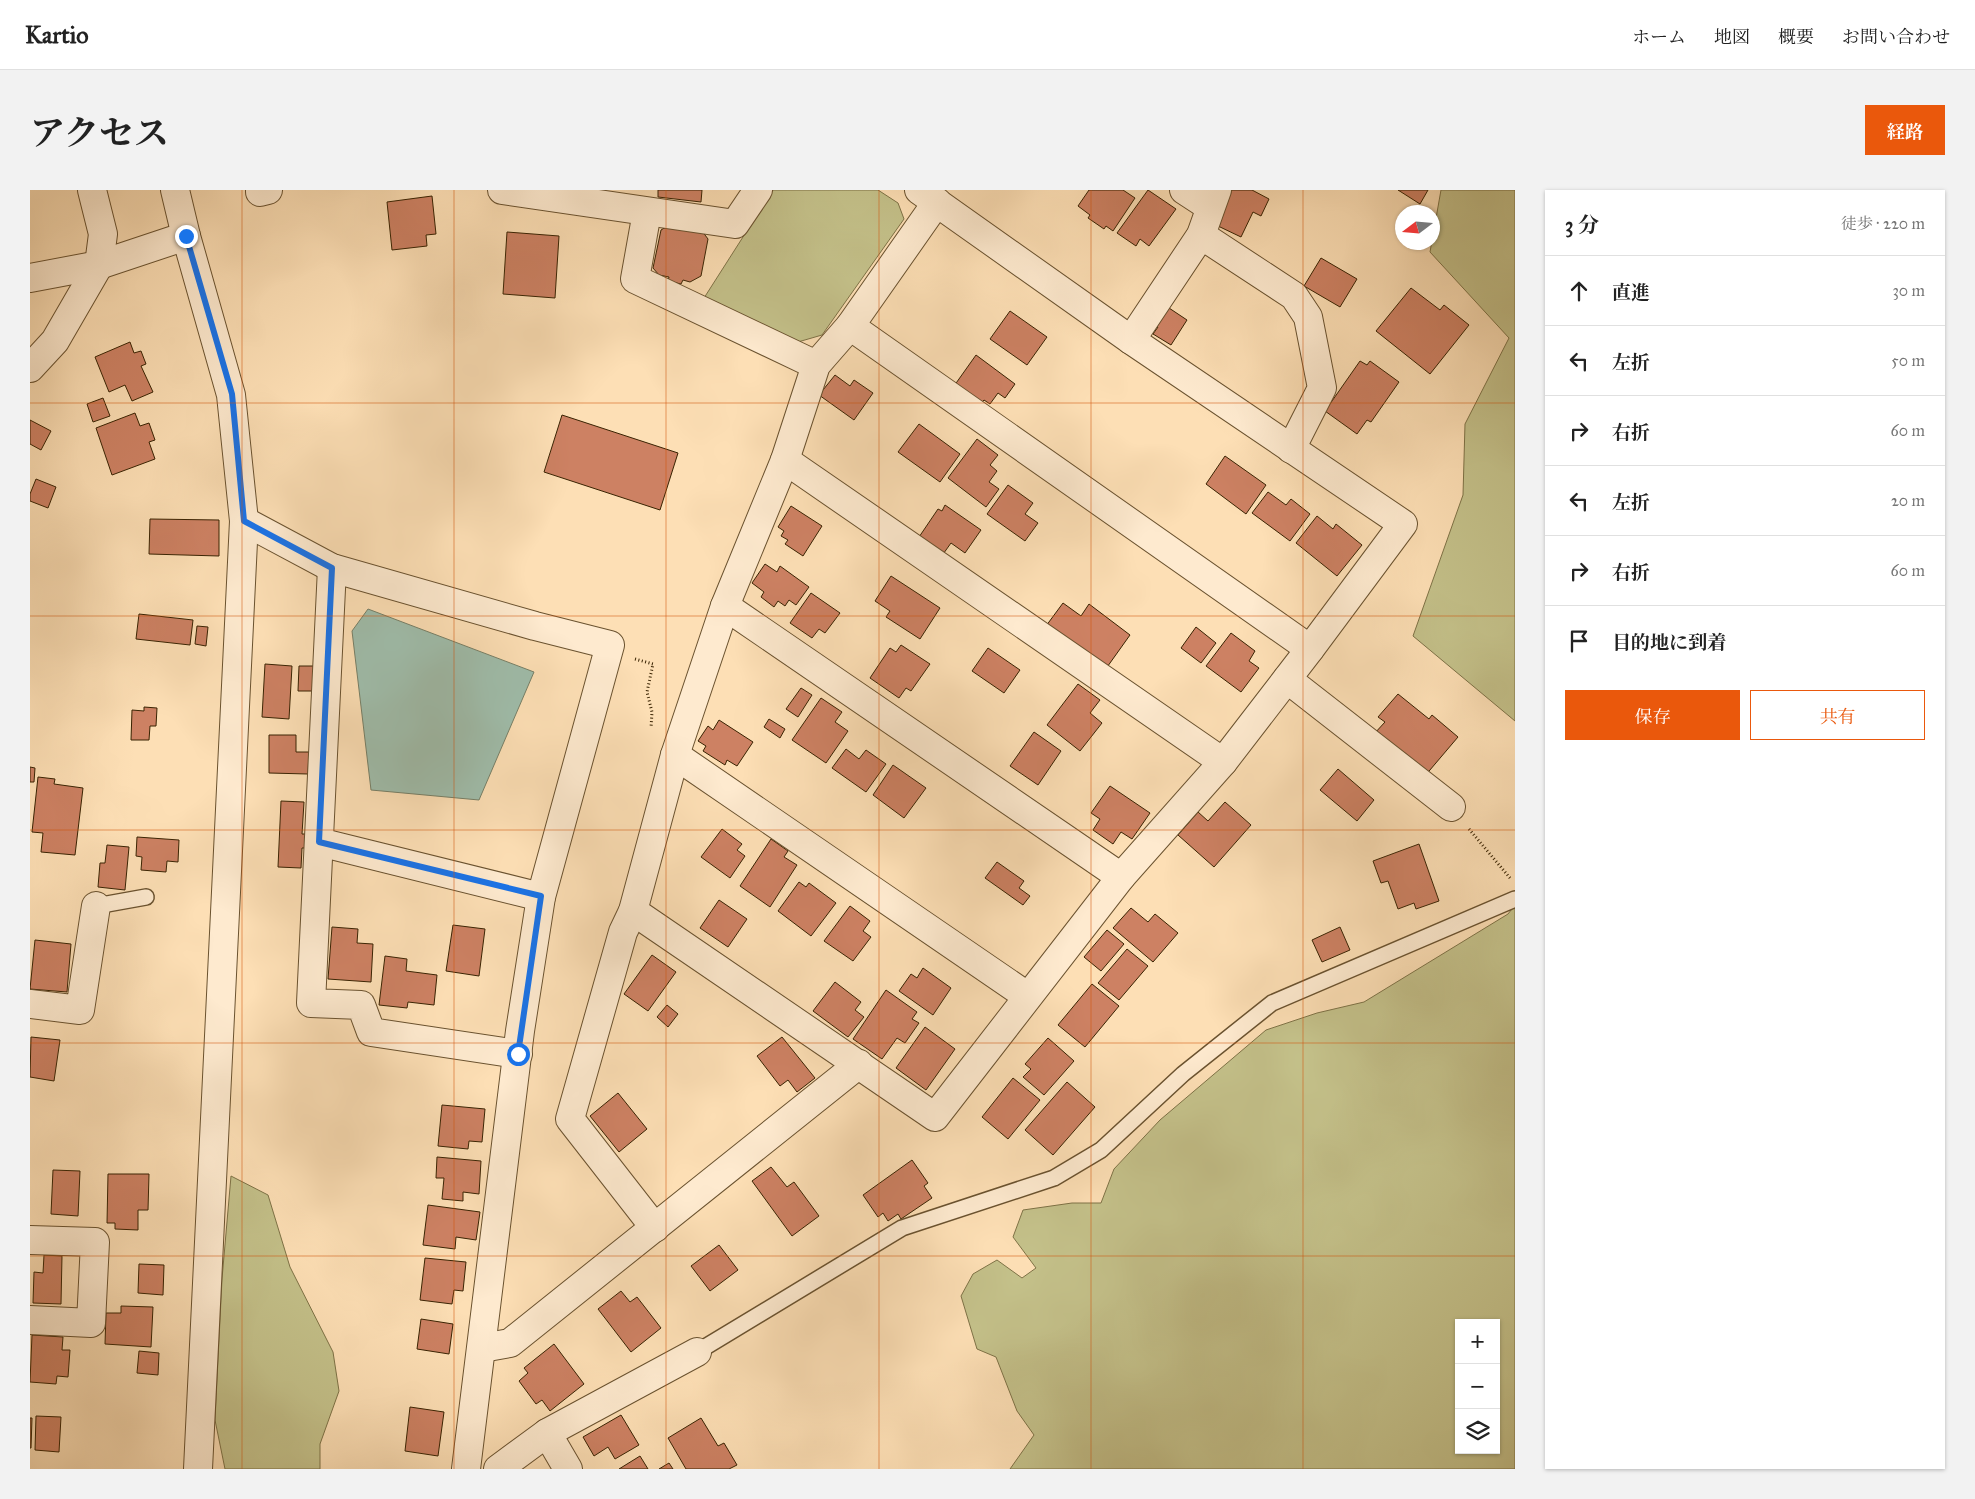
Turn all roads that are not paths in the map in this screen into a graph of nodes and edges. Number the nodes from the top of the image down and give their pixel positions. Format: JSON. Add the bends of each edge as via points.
{"nodes":[{"id":1,"x":92,"y":190,"type":"edge"},
{"id":2,"x":175,"y":190,"type":"edge"},
{"id":3,"x":260,"y":190,"type":"edge"},
{"id":4,"x":268,"y":190,"type":"edge"},
{"id":5,"x":502,"y":190,"type":"edge"},
{"id":6,"x":758,"y":190,"type":"edge"},
{"id":7,"x":1184,"y":190,"type":"edge"},
{"id":8,"x":928,"y":196,"type":"edge"},
{"id":9,"x":1214,"y":199,"type":"edge"},
{"id":10,"x":647,"y":212,"type":"junction"},
{"id":11,"x":1201,"y":235,"type":"junction"},
{"id":12,"x":186,"y":236,"type":"junction"},
{"id":13,"x":99,"y":265,"type":"junction"},
{"id":14,"x":30,"y":278,"type":"edge"},
{"id":15,"x":850,"y":326,"type":"junction"},
{"id":16,"x":1131,"y":340,"type":"junction"},
{"id":17,"x":816,"y":365,"type":"junction"},
{"id":18,"x":30,"y":368,"type":"edge"},
{"id":19,"x":1291,"y":449,"type":"junction"},
{"id":20,"x":785,"y":460,"type":"junction"},
{"id":21,"x":244,"y":521,"type":"junction"},
{"id":22,"x":332,"y":568,"type":"junction"},
{"id":23,"x":725,"y":606,"type":"junction"},
{"id":24,"x":1310,"y":649,"type":"junction"},
{"id":25,"x":1287,"y":680,"type":"junction"},
{"id":26,"x":675,"y":755,"type":"junction"},
{"id":27,"x":1223,"y":762,"type":"junction"},
{"id":28,"x":1451,"y":807,"type":"road end"},
{"id":29,"x":319,"y":842,"type":"junction"},
{"id":30,"x":1121,"y":877,"type":"junction"},
{"id":31,"x":541,"y":896,"type":"junction"},
{"id":32,"x":146,"y":897,"type":"dead end"},
{"id":33,"x":1515,"y":899,"type":"edge"},
{"id":34,"x":96,"y":906,"type":"joint"},
{"id":35,"x":633,"y":911,"type":"junction"},
{"id":36,"x":1027,"y":996,"type":"junction"},
{"id":37,"x":30,"y":1004,"type":"edge"},
{"id":38,"x":518,"y":1054,"type":"junction"},
{"id":39,"x":859,"y":1064,"type":"junction"},
{"id":40,"x":655,"y":1228,"type":"junction"},
{"id":41,"x":30,"y":1240,"type":"edge"},
{"id":42,"x":30,"y":1320,"type":"edge"},
{"id":43,"x":482,"y":1348,"type":"junction"},
{"id":44,"x":697,"y":1352,"type":"joint"},
{"id":45,"x":548,"y":1433,"type":"junction"},
{"id":46,"x":198,"y":1469,"type":"edge"},
{"id":47,"x":466,"y":1469,"type":"edge"},
{"id":48,"x":498,"y":1469,"type":"edge"},
{"id":49,"x":568,"y":1469,"type":"edge"}],
"edges":[{"from":1,"to":13,"type":"street","via":[[103,234]]},
{"from":2,"to":12,"type":"street"},
{"from":3,"to":4,"type":"street"},
{"from":5,"to":10,"type":"street"},
{"from":6,"to":10,"type":"street","via":[[735,224]]},
{"from":7,"to":9,"type":"street"},
{"from":8,"to":15,"type":"street"},
{"from":8,"to":16,"type":"street"},
{"from":9,"to":11,"type":"street"},
{"from":10,"to":17,"type":"street","via":[[635,279]]},
{"from":11,"to":16,"type":"street"},
{"from":11,"to":19,"type":"street","via":[[1294,296],[1308,317],[1322,388]]},
{"from":12,"to":13,"type":"street"},
{"from":12,"to":21,"type":"street","via":[[232,394]]},
{"from":13,"to":14,"type":"street"},
{"from":13,"to":18,"type":"street","via":[[55,341]]},
{"from":15,"to":17,"type":"street"},
{"from":15,"to":24,"type":"street"},
{"from":16,"to":19,"type":"street"},
{"from":17,"to":20,"type":"street"},
{"from":19,"to":24,"type":"street","via":[[1403,524]]},
{"from":20,"to":23,"type":"street"},
{"from":20,"to":27,"type":"street"},
{"from":21,"to":22,"type":"street"},
{"from":21,"to":46,"type":"street"},
{"from":22,"to":29,"type":"street"},
{"from":22,"to":31,"type":"street","via":[[610,645]]},
{"from":23,"to":26,"type":"street"},
{"from":23,"to":30,"type":"street"},
{"from":24,"to":25,"type":"street"},
{"from":25,"to":27,"type":"street"},
{"from":25,"to":28,"type":"street"},
{"from":26,"to":35,"type":"street"},
{"from":26,"to":36,"type":"street"},
{"from":27,"to":30,"type":"street"},
{"from":29,"to":31,"type":"street"},
{"from":29,"to":38,"type":"street","via":[[311,1003],[361,1005],[371,1032]]},
{"from":30,"to":36,"type":"street"},
{"from":31,"to":38,"type":"street"},
{"from":32,"to":34,"type":"lane"},
{"from":33,"to":44,"type":"lane","via":[[1272,1003],[1183,1074],[1101,1150],[1054,1178],[902,1228]]},
{"from":34,"to":37,"type":"street","via":[[80,1010]]},
{"from":35,"to":39,"type":"street"},
{"from":35,"to":40,"type":"street","via":[[623,932],[570,1119]]},
{"from":36,"to":39,"type":"street","via":[[934,1116]]},
{"from":38,"to":43,"type":"street"},
{"from":39,"to":40,"type":"street"},
{"from":40,"to":43,"type":"street","via":[[510,1342]]},
{"from":41,"to":42,"type":"street","via":[[94,1242],[90,1323]]},
{"from":43,"to":47,"type":"street"},
{"from":44,"to":45,"type":"street"},
{"from":45,"to":48,"type":"street"},
{"from":45,"to":49,"type":"street"}]}
